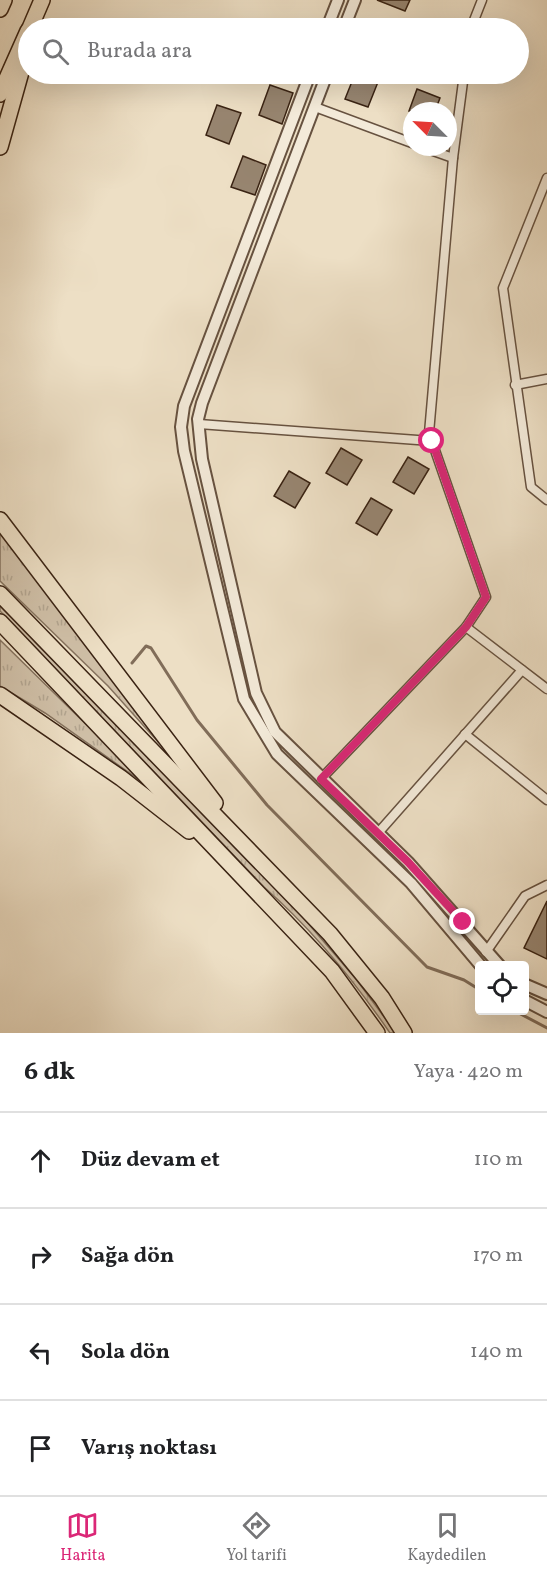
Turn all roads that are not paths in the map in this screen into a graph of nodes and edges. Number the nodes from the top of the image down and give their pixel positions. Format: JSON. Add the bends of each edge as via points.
{"nodes":[{"id":1,"x":4,"y":0,"type":"edge"},
{"id":2,"x":338,"y":0,"type":"edge"},
{"id":3,"x":355,"y":0,"type":"edge"},
{"id":4,"x":482,"y":0,"type":"edge"},
{"id":5,"x":0,"y":9,"type":"edge"},
{"id":6,"x":331,"y":18,"type":"edge"},
{"id":7,"x":348,"y":18,"type":"edge"},
{"id":8,"x":475,"y":18,"type":"edge"},
{"id":9,"x":18,"y":56,"type":"edge"},
{"id":10,"x":18,"y":82,"type":"edge"},
{"id":11,"x":306,"y":84,"type":"edge"},
{"id":12,"x":323,"y":84,"type":"edge"},
{"id":13,"x":463,"y":84,"type":"edge"},
{"id":14,"x":0,"y":94,"type":"edge"},
{"id":15,"x":315,"y":107,"type":"junction"},
{"id":16,"x":403,"y":140,"type":"edge"},
{"id":17,"x":0,"y":147,"type":"edge"},
{"id":18,"x":447,"y":156,"type":"edge"},
{"id":19,"x":453,"y":158,"type":"junction"},
{"id":20,"x":547,"y":178,"type":"edge"},
{"id":21,"x":547,"y":379,"type":"edge"},
{"id":22,"x":515,"y":385,"type":"junction"},
{"id":23,"x":199,"y":424,"type":"junction"},
{"id":24,"x":432,"y":441,"type":"junction"},
{"id":25,"x":547,"y":500,"type":"edge"},
{"id":26,"x":0,"y":520,"type":"edge"},
{"id":27,"x":0,"y":594,"type":"edge"},
{"id":28,"x":0,"y":622,"type":"edge"},
{"id":29,"x":466,"y":627,"type":"junction"},
{"id":30,"x":522,"y":670,"type":"junction"},
{"id":31,"x":547,"y":689,"type":"edge"},
{"id":32,"x":0,"y":695,"type":"edge"},
{"id":33,"x":465,"y":734,"type":"junction"},
{"id":34,"x":321,"y":779,"type":"junction"},
{"id":35,"x":547,"y":800,"type":"edge"},
{"id":36,"x":378,"y":833,"type":"junction"},
{"id":37,"x":252,"y":854,"type":"junction"},
{"id":38,"x":250,"y":884,"type":"junction"},
{"id":39,"x":547,"y":885,"type":"edge"},
{"id":40,"x":486,"y":951,"type":"junction"},
{"id":41,"x":477,"y":961,"type":"edge"},
{"id":42,"x":495,"y":961,"type":"edge"},
{"id":43,"x":529,"y":986,"type":"edge"},
{"id":44,"x":547,"y":994,"type":"edge"},
{"id":45,"x":529,"y":1002,"type":"edge"},
{"id":46,"x":547,"y":1012,"type":"edge"},
{"id":47,"x":377,"y":1033,"type":"edge"},
{"id":48,"x":404,"y":1033,"type":"edge"}],
"edges":[{"from":1,"to":5,"type":"highway"},
{"from":2,"to":6,"type":"street"},
{"from":3,"to":7,"type":"street"},
{"from":4,"to":8,"type":"street"},
{"from":9,"to":14,"type":"highway"},
{"from":10,"to":17,"type":"highway"},
{"from":11,"to":41,"type":"street","via":[[184,406],[184,451],[244,699],[255,722],[277,754],[411,883]]},
{"from":12,"to":15,"type":"street"},
{"from":13,"to":19,"type":"street"},
{"from":15,"to":16,"type":"street"},
{"from":15,"to":23,"type":"street","via":[[202,403]]},
{"from":18,"to":19,"type":"street"},
{"from":19,"to":24,"type":"street","via":[[429,433]]},
{"from":20,"to":22,"type":"street","via":[[503,288]]},
{"from":21,"to":22,"type":"street"},
{"from":22,"to":25,"type":"street","via":[[531,487]]},
{"from":23,"to":24,"type":"street"},
{"from":23,"to":34,"type":"street","via":[[202,459],[256,693],[275,732]]},
{"from":24,"to":29,"type":"street","via":[[486,597]]},
{"from":26,"to":37,"type":"highway"},
{"from":27,"to":37,"type":"highway"},
{"from":28,"to":38,"type":"highway"},
{"from":29,"to":30,"type":"street"},
{"from":29,"to":34,"type":"street"},
{"from":30,"to":31,"type":"street"},
{"from":30,"to":33,"type":"street"},
{"from":32,"to":38,"type":"highway","via":[[121,778]]},
{"from":33,"to":35,"type":"street"},
{"from":33,"to":36,"type":"street"},
{"from":34,"to":36,"type":"street"},
{"from":36,"to":40,"type":"street"},
{"from":37,"to":48,"type":"highway","via":[[330,934],[382,998]]},
{"from":38,"to":47,"type":"highway","via":[[332,971]]},
{"from":39,"to":40,"type":"street","via":[[525,896]]},
{"from":40,"to":42,"type":"street"},
{"from":43,"to":44,"type":"street"},
{"from":45,"to":46,"type":"street"}]}
